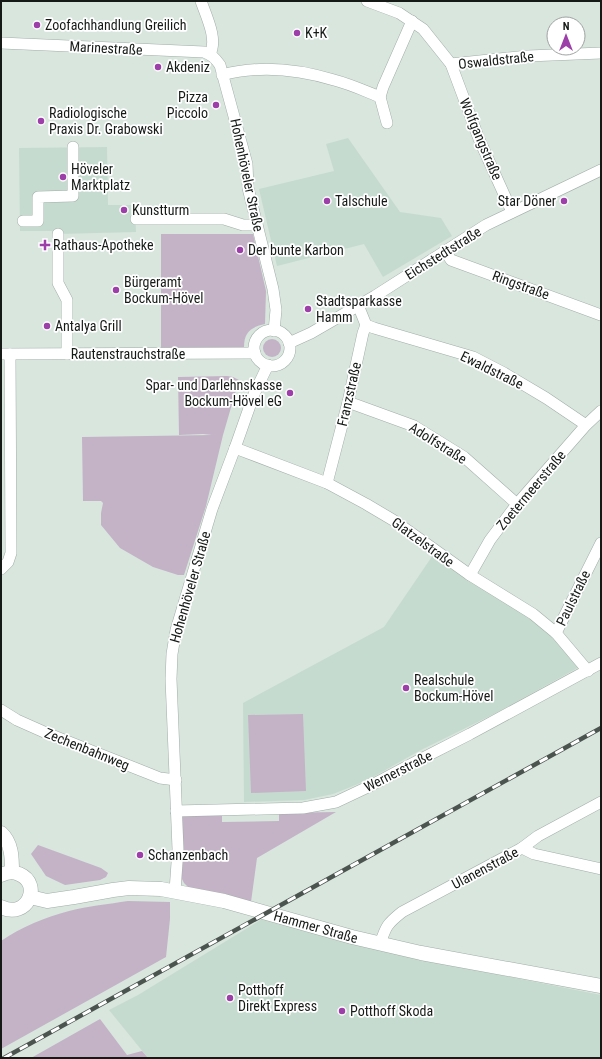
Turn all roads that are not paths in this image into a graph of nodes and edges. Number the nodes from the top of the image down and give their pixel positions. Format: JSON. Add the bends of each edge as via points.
{"nodes":[{"id":1,"x":201,"y":1,"type":"edge"},
{"id":2,"x":367,"y":1,"type":"edge"},
{"id":3,"x":412,"y":21,"type":"junction"},
{"id":4,"x":1,"y":42,"type":"edge"},
{"id":5,"x":601,"y":53,"type":"edge"},
{"id":6,"x":210,"y":54,"type":"junction"},
{"id":7,"x":451,"y":64,"type":"junction"},
{"id":8,"x":222,"y":75,"type":"junction"},
{"id":9,"x":380,"y":97,"type":"junction"},
{"id":10,"x":387,"y":123,"type":"dead end"},
{"id":11,"x":73,"y":147,"type":"dead end"},
{"id":12,"x":601,"y":170,"type":"edge"},
{"id":13,"x":512,"y":212,"type":"junction"},
{"id":14,"x":136,"y":219,"type":"dead end"},
{"id":15,"x":23,"y":221,"type":"dead end"},
{"id":16,"x":257,"y":225,"type":"junction"},
{"id":17,"x":58,"y":234,"type":"dead end"},
{"id":18,"x":445,"y":251,"type":"junction"},
{"id":19,"x":358,"y":305,"type":"junction"},
{"id":20,"x":601,"y":315,"type":"edge"},
{"id":21,"x":366,"y":325,"type":"junction"},
{"id":22,"x":274,"y":331,"type":"junction"},
{"id":23,"x":289,"y":343,"type":"junction"},
{"id":24,"x":255,"y":353,"type":"junction"},
{"id":25,"x":5,"y":354,"type":"edge"},
{"id":26,"x":66,"y":354,"type":"junction"},
{"id":27,"x":268,"y":365,"type":"junction"},
{"id":28,"x":348,"y":402,"type":"junction"},
{"id":29,"x":601,"y":411,"type":"edge"},
{"id":30,"x":586,"y":425,"type":"junction"},
{"id":31,"x":235,"y":448,"type":"junction"},
{"id":32,"x":328,"y":483,"type":"junction"},
{"id":33,"x":5,"y":487,"type":"edge"},
{"id":34,"x":517,"y":504,"type":"junction"},
{"id":35,"x":601,"y":543,"type":"edge"},
{"id":36,"x":1,"y":570,"type":"edge"},
{"id":37,"x":470,"y":575,"type":"junction"},
{"id":38,"x":556,"y":633,"type":"junction"},
{"id":39,"x":601,"y":663,"type":"edge"},
{"id":40,"x":588,"y":671,"type":"junction"},
{"id":41,"x":1,"y":710,"type":"edge"},
{"id":42,"x":176,"y":780,"type":"junction"},
{"id":43,"x":601,"y":802,"type":"edge"},
{"id":44,"x":176,"y":811,"type":"junction"},
{"id":45,"x":1,"y":834,"type":"edge"},
{"id":46,"x":522,"y":848,"type":"junction"},
{"id":47,"x":601,"y":869,"type":"edge"},
{"id":48,"x":6,"y":873,"type":"edge"},
{"id":49,"x":175,"y":891,"type":"junction"},
{"id":50,"x":30,"y":897,"type":"junction"},
{"id":51,"x":2,"y":911,"type":"edge"},
{"id":52,"x":380,"y":944,"type":"junction"},
{"id":53,"x":601,"y":986,"type":"edge"}],
"edges":[{"from":1,"to":6,"type":"street","via":[[212,34]]},
{"from":2,"to":3,"type":"street","name":"Oswaldstraße","via":[[399,12]]},
{"from":3,"to":7,"type":"street","name":"Oswaldstraße","via":[[423,30]]},
{"from":3,"to":9,"type":"street"},
{"from":4,"to":6,"type":"street","name":"Marinestraße"},
{"from":5,"to":7,"type":"street","name":"Oswaldstraße","via":[[528,56]]},
{"from":6,"to":8,"type":"street","name":"Hohenhöveler Straße","via":[[220,65]]},
{"from":7,"to":13,"type":"street","name":"Wolfgangstraße","via":[[479,139]]},
{"from":8,"to":9,"type":"street","via":[[236,71],[289,71],[336,80]]},
{"from":8,"to":16,"type":"street","name":"Hohenhöveler Straße","via":[[248,164],[248,188]]},
{"from":9,"to":10,"type":"street"},
{"from":11,"to":15,"type":"street","via":[[73,196],[38,197],[38,221]]},
{"from":12,"to":13,"type":"street","name":"Eichstedtstraße"},
{"from":13,"to":18,"type":"street","name":"Eichstedtstraße"},
{"from":14,"to":16,"type":"street","via":[[224,219],[243,225]]},
{"from":16,"to":22,"type":"street","name":"Hohenhöveler Straße","via":[[273,289],[276,310]]},
{"from":17,"to":26,"type":"street","via":[[58,283],[67,300]]},
{"from":18,"to":19,"type":"street","name":"Eichstedtstraße"},
{"from":18,"to":20,"type":"street","name":"Ringstraße","via":[[451,260]]},
{"from":19,"to":21,"type":"street"},
{"from":19,"to":23,"type":"street","name":"Eichstedtstraße"},
{"from":21,"to":28,"type":"street","name":"Franzstraße"},
{"from":21,"to":30,"type":"street","name":"Ewaldstraße","via":[[473,357],[546,398]]},
{"from":22,"to":23,"type":"street","via":[[283,334]]},
{"from":22,"to":24,"type":"street","via":[[268,331],[259,337]]},
{"from":23,"to":27,"type":"street","via":[[287,358],[278,365]]},
{"from":24,"to":26,"type":"street","name":"Rautenstrauchstraße"},
{"from":24,"to":27,"type":"street","via":[[260,361]]},
{"from":25,"to":26,"type":"street","name":"Rautenstrauchstraße"},
{"from":25,"to":33,"type":"street"},
{"from":27,"to":31,"type":"street","name":"Hohenhöveler Straße","via":[[254,394]]},
{"from":28,"to":32,"type":"street","name":"Franzstraße"},
{"from":28,"to":34,"type":"street","name":"Adolfstraße","via":[[414,426],[464,457]]},
{"from":29,"to":30,"type":"street","name":"Zoetermeerstraße"},
{"from":30,"to":34,"type":"street","name":"Zoetermeerstraße"},
{"from":31,"to":32,"type":"street","name":"Glatzelstraße"},
{"from":31,"to":42,"type":"street","name":"Hohenhöveler Straße","via":[[212,509],[174,642],[172,679]]},
{"from":32,"to":37,"type":"street","name":"Glatzelstraße","via":[[393,520]]},
{"from":33,"to":36,"type":"street","via":[[11,553]]},
{"from":34,"to":37,"type":"street","name":"Zoetermeerstraße","via":[[490,540]]},
{"from":35,"to":38,"type":"street","name":"Paulstraße"},
{"from":37,"to":38,"type":"street","name":"Glatzelstraße","via":[[533,614]]},
{"from":38,"to":40,"type":"street","name":"Glatzelstraße"},
{"from":39,"to":40,"type":"street","name":"Wernerstraße"},
{"from":40,"to":44,"type":"street","name":"Wernerstraße","via":[[336,802],[303,808]]},
{"from":41,"to":42,"type":"street","name":"Zechenbahnweg","via":[[44,732],[160,778]]},
{"from":42,"to":44,"type":"street","name":"Hohenhöveler Straße"},
{"from":43,"to":46,"type":"street","name":"Ulanenstraße","via":[[538,836]]},
{"from":44,"to":49,"type":"street","name":"Hohenhöveler Straße","via":[[178,849]]},
{"from":45,"to":48,"type":"main road","via":[[11,850]]},
{"from":46,"to":47,"type":"street","via":[[534,854]]},
{"from":46,"to":52,"type":"street","name":"Ulanenstraße","via":[[402,912],[386,926]]},
{"from":48,"to":50,"type":"main road","via":[[21,874],[25,878],[30,887]]},
{"from":49,"to":50,"type":"main road","name":"Hammer Straße","via":[[129,888],[47,901]]},
{"from":49,"to":52,"type":"main road","name":"Hammer Straße","via":[[224,901]]},
{"from":50,"to":51,"type":"main road","via":[[20,908]]},
{"from":52,"to":53,"type":"main road","name":"Hammer Straße"}]}
